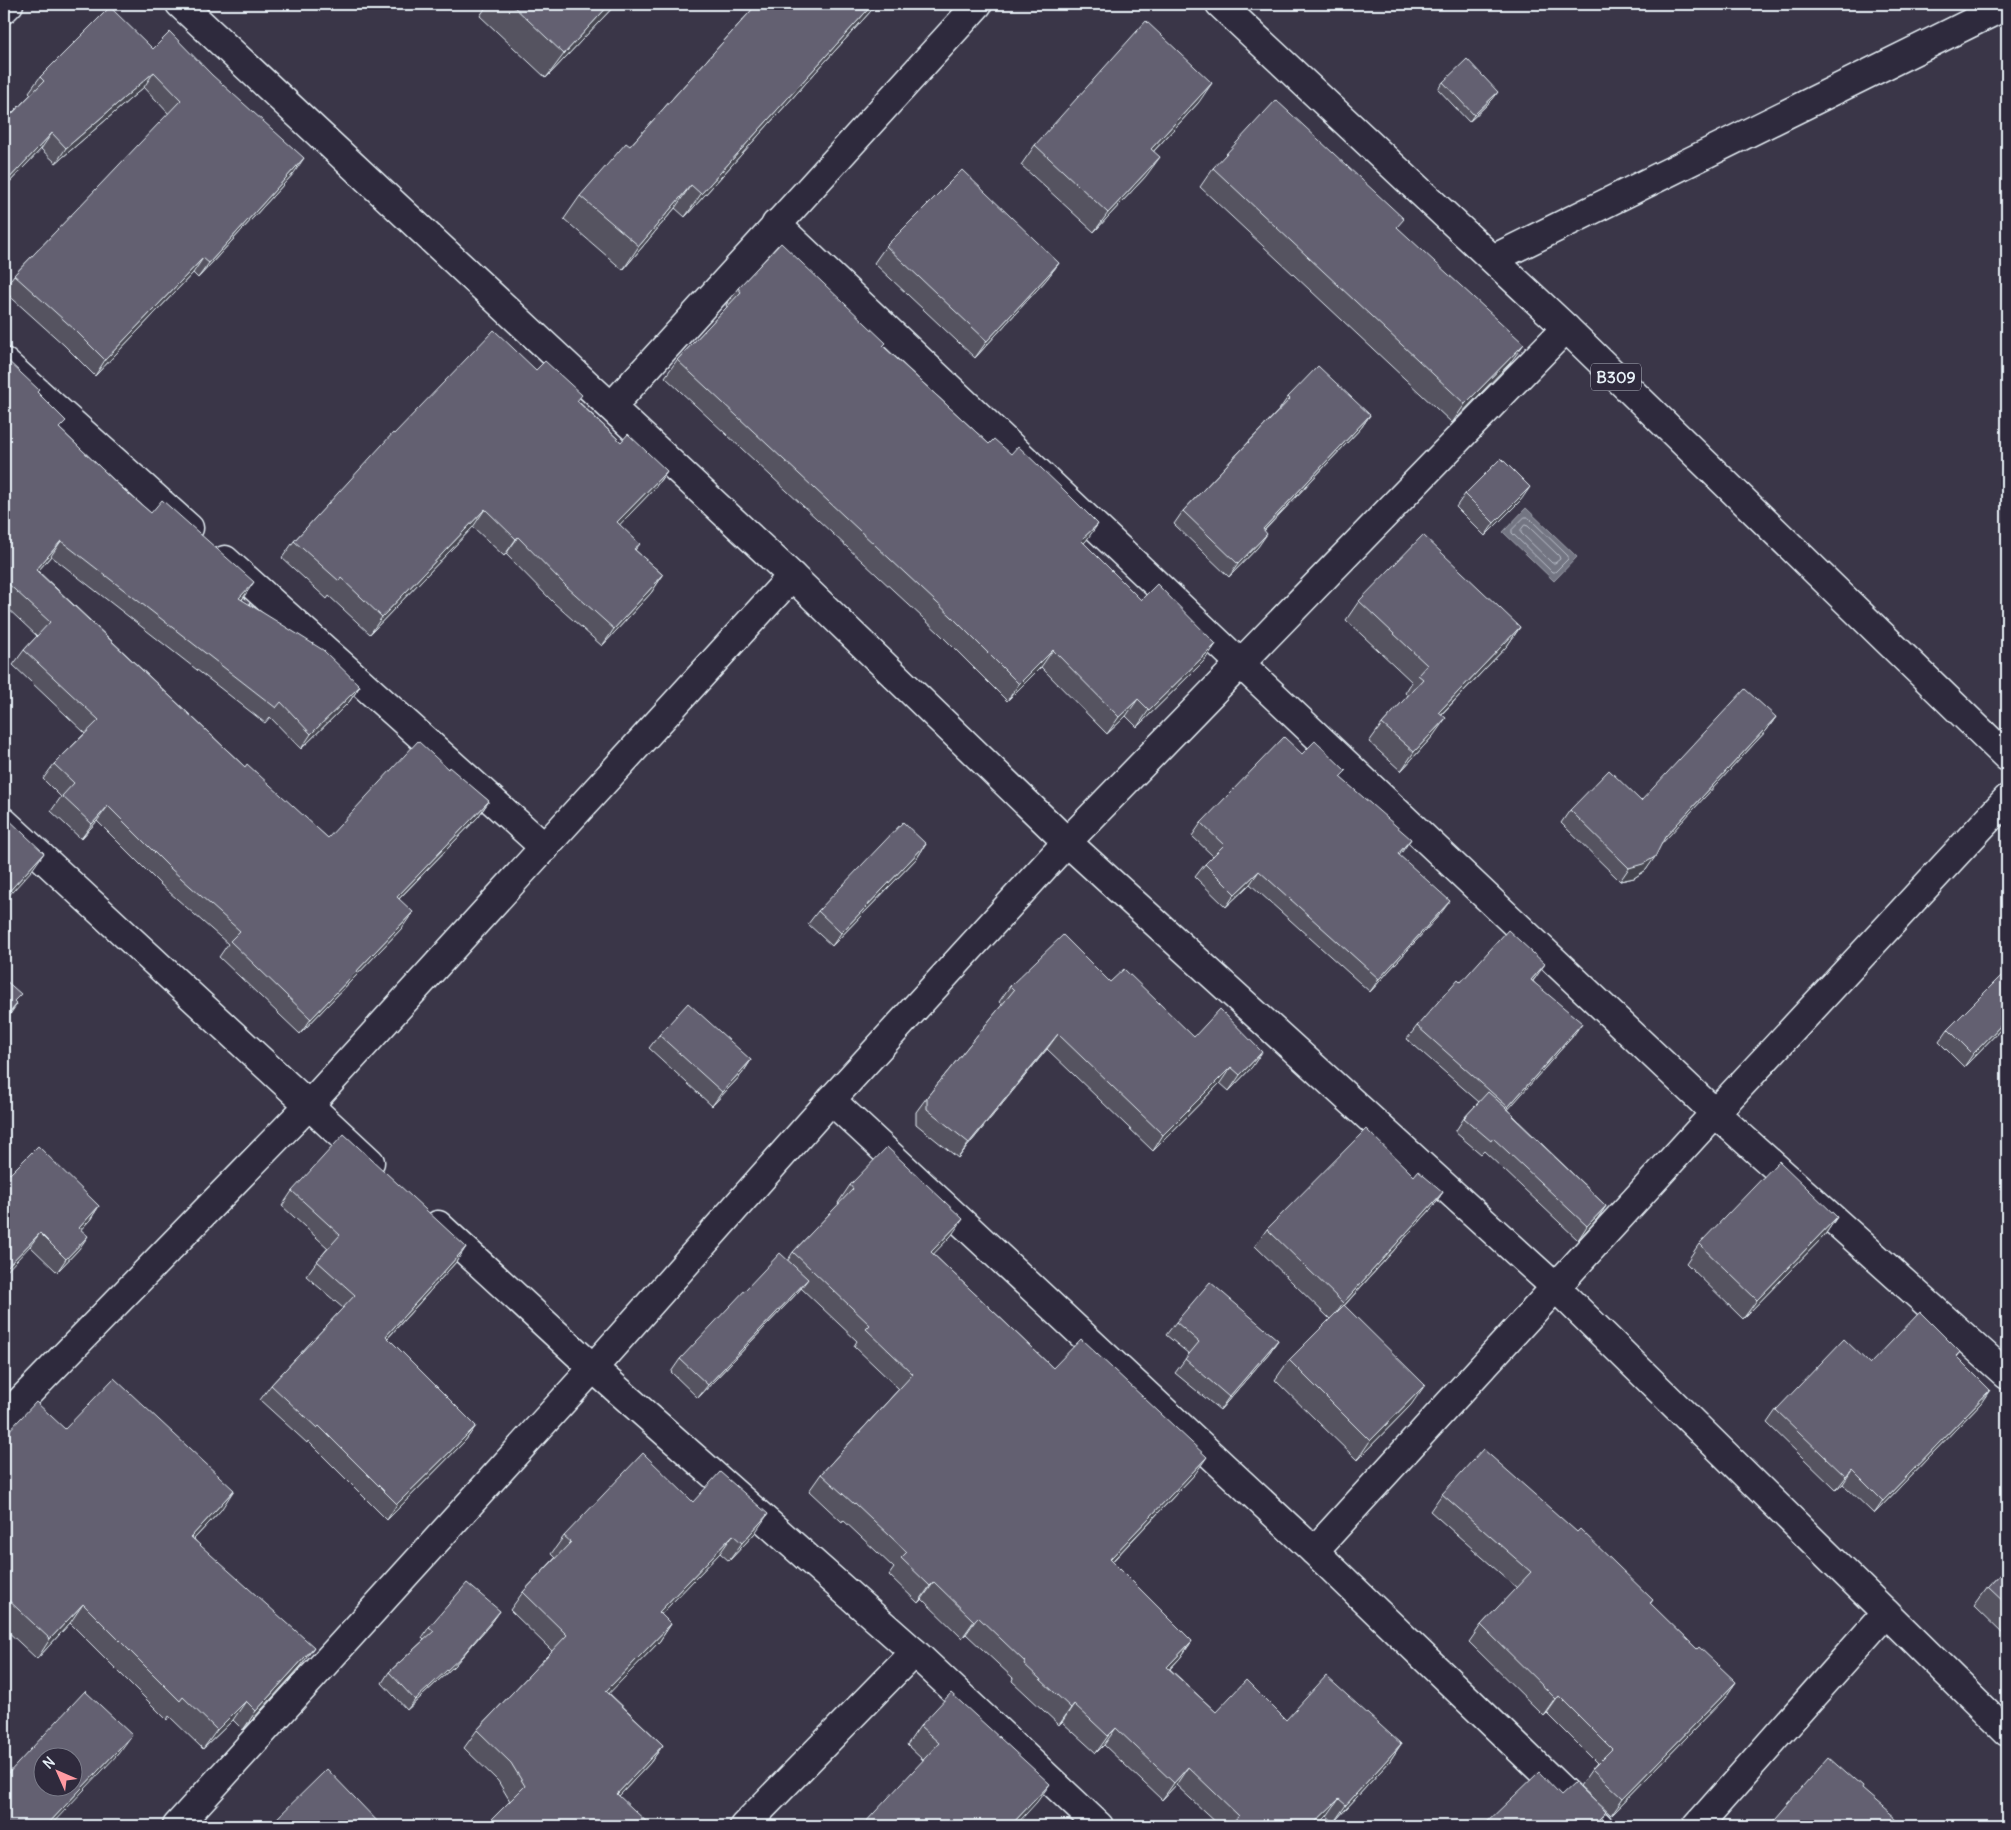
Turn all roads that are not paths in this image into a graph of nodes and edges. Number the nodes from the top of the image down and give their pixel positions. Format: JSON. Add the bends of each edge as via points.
{"nodes":[{"id":1,"x":9,"y":4,"type":"edge"},
{"id":2,"x":180,"y":4,"type":"edge"},
{"id":3,"x":978,"y":4,"type":"edge"},
{"id":4,"x":1220,"y":4,"type":"edge"},
{"id":5,"x":2007,"y":5,"type":"edge"},
{"id":6,"x":4,"y":9,"type":"edge"},
{"id":7,"x":776,"y":224,"type":"junction"},
{"id":8,"x":1493,"y":259,"type":"junction"},
{"id":9,"x":1566,"y":328,"type":"junction"},
{"id":10,"x":4,"y":362,"type":"edge"},
{"id":11,"x":612,"y":406,"type":"junction"},
{"id":12,"x":792,"y":576,"type":"junction"},
{"id":13,"x":1240,"y":664,"type":"junction"},
{"id":14,"x":2007,"y":757,"type":"edge"},
{"id":15,"x":2007,"y":799,"type":"edge"},
{"id":16,"x":4,"y":822,"type":"edge"},
{"id":17,"x":1067,"y":842,"type":"junction"},
{"id":18,"x":545,"y":848,"type":"junction"},
{"id":19,"x":831,"y":1100,"type":"junction"},
{"id":20,"x":309,"y":1105,"type":"junction"},
{"id":21,"x":1715,"y":1113,"type":"junction"},
{"id":22,"x":385,"y":1176,"type":"edge"},
{"id":23,"x":421,"y":1209,"type":"edge"},
{"id":24,"x":1555,"y":1287,"type":"junction"},
{"id":25,"x":593,"y":1368,"type":"junction"},
{"id":26,"x":2007,"y":1375,"type":"edge"},
{"id":27,"x":4,"y":1418,"type":"edge"},
{"id":28,"x":1314,"y":1551,"type":"junction"},
{"id":29,"x":1886,"y":1613,"type":"junction"},
{"id":30,"x":914,"y":1652,"type":"junction"},
{"id":31,"x":2007,"y":1732,"type":"edge"},
{"id":32,"x":177,"y":1826,"type":"edge"},
{"id":33,"x":744,"y":1826,"type":"edge"},
{"id":34,"x":1099,"y":1826,"type":"edge"},
{"id":35,"x":1599,"y":1826,"type":"edge"},
{"id":36,"x":1697,"y":1826,"type":"edge"}],
"edges":[{"from":1,"to":6,"type":"street"},
{"from":2,"to":11,"type":"street"},
{"from":3,"to":7,"type":"street"},
{"from":4,"to":8,"type":"street","number":"B309"},
{"from":5,"to":8,"type":"street"},
{"from":7,"to":11,"type":"street"},
{"from":7,"to":13,"type":"street"},
{"from":8,"to":9,"type":"street","number":"B309"},
{"from":9,"to":13,"type":"street"},
{"from":9,"to":14,"type":"street","number":"B309"},
{"from":10,"to":18,"type":"street"},
{"from":11,"to":12,"type":"street"},
{"from":12,"to":17,"type":"street"},
{"from":12,"to":18,"type":"street"},
{"from":13,"to":17,"type":"street"},
{"from":13,"to":21,"type":"street"},
{"from":15,"to":21,"type":"street"},
{"from":16,"to":20,"type":"street"},
{"from":17,"to":19,"type":"street"},
{"from":17,"to":24,"type":"street"},
{"from":18,"to":20,"type":"street"},
{"from":19,"to":25,"type":"street"},
{"from":19,"to":28,"type":"street"},
{"from":20,"to":22,"type":"street"},
{"from":20,"to":27,"type":"street"},
{"from":21,"to":24,"type":"street"},
{"from":21,"to":26,"type":"street"},
{"from":23,"to":25,"type":"street"},
{"from":24,"to":28,"type":"street"},
{"from":24,"to":29,"type":"street"},
{"from":25,"to":30,"type":"street"},
{"from":25,"to":32,"type":"street"},
{"from":28,"to":35,"type":"street"},
{"from":29,"to":31,"type":"street"},
{"from":29,"to":36,"type":"street"},
{"from":30,"to":33,"type":"street"},
{"from":30,"to":34,"type":"street"}]}
